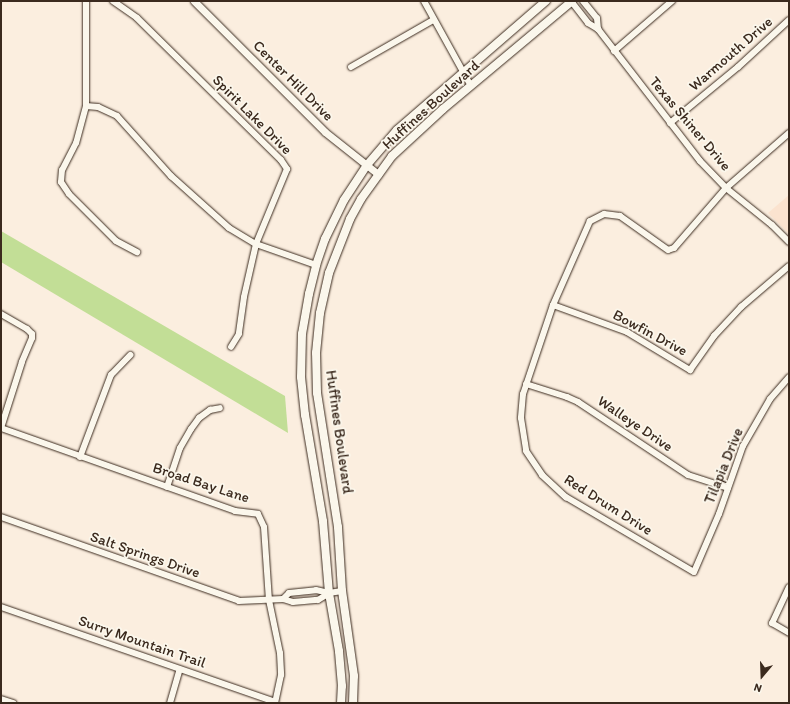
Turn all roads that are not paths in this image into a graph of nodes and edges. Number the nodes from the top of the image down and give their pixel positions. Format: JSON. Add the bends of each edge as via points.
{"nodes":[{"id":1,"x":86,"y":1,"type":"edge"},
{"id":2,"x":113,"y":1,"type":"edge"},
{"id":3,"x":194,"y":1,"type":"edge"},
{"id":4,"x":424,"y":1,"type":"edge"},
{"id":5,"x":546,"y":1,"type":"edge"},
{"id":6,"x":571,"y":1,"type":"edge"},
{"id":7,"x":584,"y":1,"type":"edge"},
{"id":8,"x":672,"y":1,"type":"edge"},
{"id":9,"x":433,"y":20,"type":"junction"},
{"id":10,"x":789,"y":20,"type":"edge"},
{"id":11,"x":598,"y":29,"type":"junction"},
{"id":12,"x":614,"y":51,"type":"junction"},
{"id":13,"x":351,"y":67,"type":"dead end"},
{"id":14,"x":463,"y":74,"type":"junction"},
{"id":15,"x":471,"y":86,"type":"junction"},
{"id":16,"x":86,"y":106,"type":"junction"},
{"id":17,"x":670,"y":123,"type":"junction"},
{"id":18,"x":789,"y":133,"type":"edge"},
{"id":19,"x":367,"y":165,"type":"junction"},
{"id":20,"x":378,"y":174,"type":"junction"},
{"id":21,"x":726,"y":188,"type":"junction"},
{"id":22,"x":789,"y":242,"type":"edge"},
{"id":23,"x":256,"y":244,"type":"junction"},
{"id":24,"x":137,"y":252,"type":"dead end"},
{"id":25,"x":316,"y":265,"type":"junction"},
{"id":26,"x":789,"y":266,"type":"edge"},
{"id":27,"x":553,"y":305,"type":"junction"},
{"id":28,"x":1,"y":314,"type":"edge"},
{"id":29,"x":231,"y":347,"type":"dead end"},
{"id":30,"x":130,"y":355,"type":"dead end"},
{"id":31,"x":789,"y":377,"type":"edge"},
{"id":32,"x":526,"y":384,"type":"junction"},
{"id":33,"x":220,"y":408,"type":"dead end"},
{"id":34,"x":1,"y":428,"type":"edge"},
{"id":35,"x":80,"y":457,"type":"junction"},
{"id":36,"x":166,"y":487,"type":"junction"},
{"id":37,"x":728,"y":488,"type":"junction"},
{"id":38,"x":1,"y":517,"type":"edge"},
{"id":39,"x":694,"y":572,"type":"joint"},
{"id":40,"x":789,"y":587,"type":"edge"},
{"id":41,"x":342,"y":591,"type":"junction"},
{"id":42,"x":329,"y":593,"type":"junction"},
{"id":43,"x":283,"y":599,"type":"junction"},
{"id":44,"x":269,"y":600,"type":"junction"},
{"id":45,"x":1,"y":607,"type":"edge"},
{"id":46,"x":789,"y":633,"type":"edge"},
{"id":47,"x":180,"y":669,"type":"junction"},
{"id":48,"x":1,"y":699,"type":"edge"},
{"id":49,"x":275,"y":702,"type":"edge"},
{"id":50,"x":13,"y":703,"type":"edge"},
{"id":51,"x":170,"y":703,"type":"edge"},
{"id":52,"x":341,"y":703,"type":"edge"},
{"id":53,"x":354,"y":703,"type":"edge"}],
"edges":[{"from":1,"to":16,"type":"street"},
{"from":2,"to":23,"type":"street","name":"Spirit Lake Drive","via":[[137,18],[281,160],[287,169]]},
{"from":3,"to":19,"type":"street","name":"Center Hill Drive","via":[[325,132]]},
{"from":4,"to":9,"type":"street"},
{"from":5,"to":14,"type":"main road","name":"Huffines Boulevard"},
{"from":6,"to":11,"type":"street","name":"Texas Shiner Drive","via":[[588,23]]},
{"from":6,"to":15,"type":"main road","name":"Huffines Boulevard"},
{"from":7,"to":11,"type":"street","name":"Texas Shiner Drive","via":[[597,18]]},
{"from":8,"to":12,"type":"street"},
{"from":9,"to":13,"type":"street"},
{"from":9,"to":14,"type":"street"},
{"from":10,"to":17,"type":"street","name":"Warmouth Drive","via":[[738,67]]},
{"from":11,"to":12,"type":"street","name":"Texas Shiner Drive"},
{"from":12,"to":17,"type":"street","name":"Texas Shiner Drive"},
{"from":14,"to":15,"type":"street"},
{"from":14,"to":19,"type":"main road","name":"Huffines Boulevard","via":[[402,125]]},
{"from":15,"to":20,"type":"main road","name":"Huffines Boulevard","via":[[408,139]]},
{"from":16,"to":23,"type":"street","via":[[98,107],[117,116],[171,176],[229,228]]},
{"from":16,"to":24,"type":"street","via":[[76,143],[62,170],[61,182],[69,194],[116,241]]},
{"from":17,"to":21,"type":"street","name":"Texas Shiner Drive","via":[[700,161]]},
{"from":18,"to":21,"type":"street"},
{"from":19,"to":20,"type":"street","name":"Center Hill Drive"},
{"from":19,"to":25,"type":"main road","name":"Huffines Boulevard","via":[[344,200],[325,239]]},
{"from":20,"to":41,"type":"main road","name":"Huffines Boulevard","via":[[350,219],[336,252],[320,312],[316,353],[317,394],[334,497]]},
{"from":21,"to":22,"type":"street","name":"Texas Shiner Drive","via":[[772,224]]},
{"from":21,"to":27,"type":"street","name":"Red Drum Drive","via":[[674,248],[668,250],[620,216],[604,214],[590,221]]},
{"from":23,"to":25,"type":"street"},
{"from":23,"to":29,"type":"street","name":"Spirit Lake Drive","via":[[239,334]]},
{"from":25,"to":42,"type":"main road","name":"Huffines Boulevard","via":[[302,334],[301,377],[323,521]]},
{"from":26,"to":27,"type":"street","name":"Bowfin Drive","via":[[741,307],[714,336],[690,370],[627,332]]},
{"from":27,"to":32,"type":"street","name":"Red Drum Drive"},
{"from":28,"to":34,"type":"street","via":[[32,334]]},
{"from":30,"to":35,"type":"street","via":[[110,375]]},
{"from":31,"to":37,"type":"street","name":"Tilapia Drive","via":[[770,399],[743,446]]},
{"from":32,"to":37,"type":"street","name":"Walleye Drive","via":[[567,396],[688,475]]},
{"from":32,"to":39,"type":"street","name":"Red Drum Drive","via":[[522,394],[521,418],[526,451],[542,475],[566,497]]},
{"from":33,"to":36,"type":"street","via":[[210,410],[199,418],[191,429],[180,448]]},
{"from":34,"to":35,"type":"street","name":"Broad Bay Lane"},
{"from":35,"to":36,"type":"street","name":"Broad Bay Lane"},
{"from":36,"to":44,"type":"street","name":"Broad Bay Lane","via":[[235,511],[258,514],[264,527]]},
{"from":37,"to":39,"type":"street","name":"Tilapia Drive"},
{"from":38,"to":44,"type":"street","name":"Salt Springs Drive","via":[[227,597],[239,600]]},
{"from":40,"to":46,"type":"street","via":[[772,623]]},
{"from":41,"to":42,"type":"street","name":"Salt Springs Drive"},
{"from":41,"to":53,"type":"main road","name":"Huffines Boulevard","via":[[354,676]]},
{"from":42,"to":43,"type":"street","name":"Salt Springs Drive","via":[[318,600],[293,602]]},
{"from":42,"to":43,"type":"street","name":"Salt Springs Drive","via":[[316,590],[289,593]]},
{"from":42,"to":52,"type":"main road","name":"Huffines Boulevard","via":[[339,651]]},
{"from":43,"to":44,"type":"street","name":"Salt Springs Drive"},
{"from":44,"to":49,"type":"street","name":"Broad Bay Lane","via":[[280,653],[281,675]]},
{"from":45,"to":47,"type":"street","name":"Surry Mountain Trail"},
{"from":47,"to":49,"type":"street","name":"Surry Mountain Trail"},
{"from":47,"to":51,"type":"street"},
{"from":48,"to":50,"type":"street"}]}
